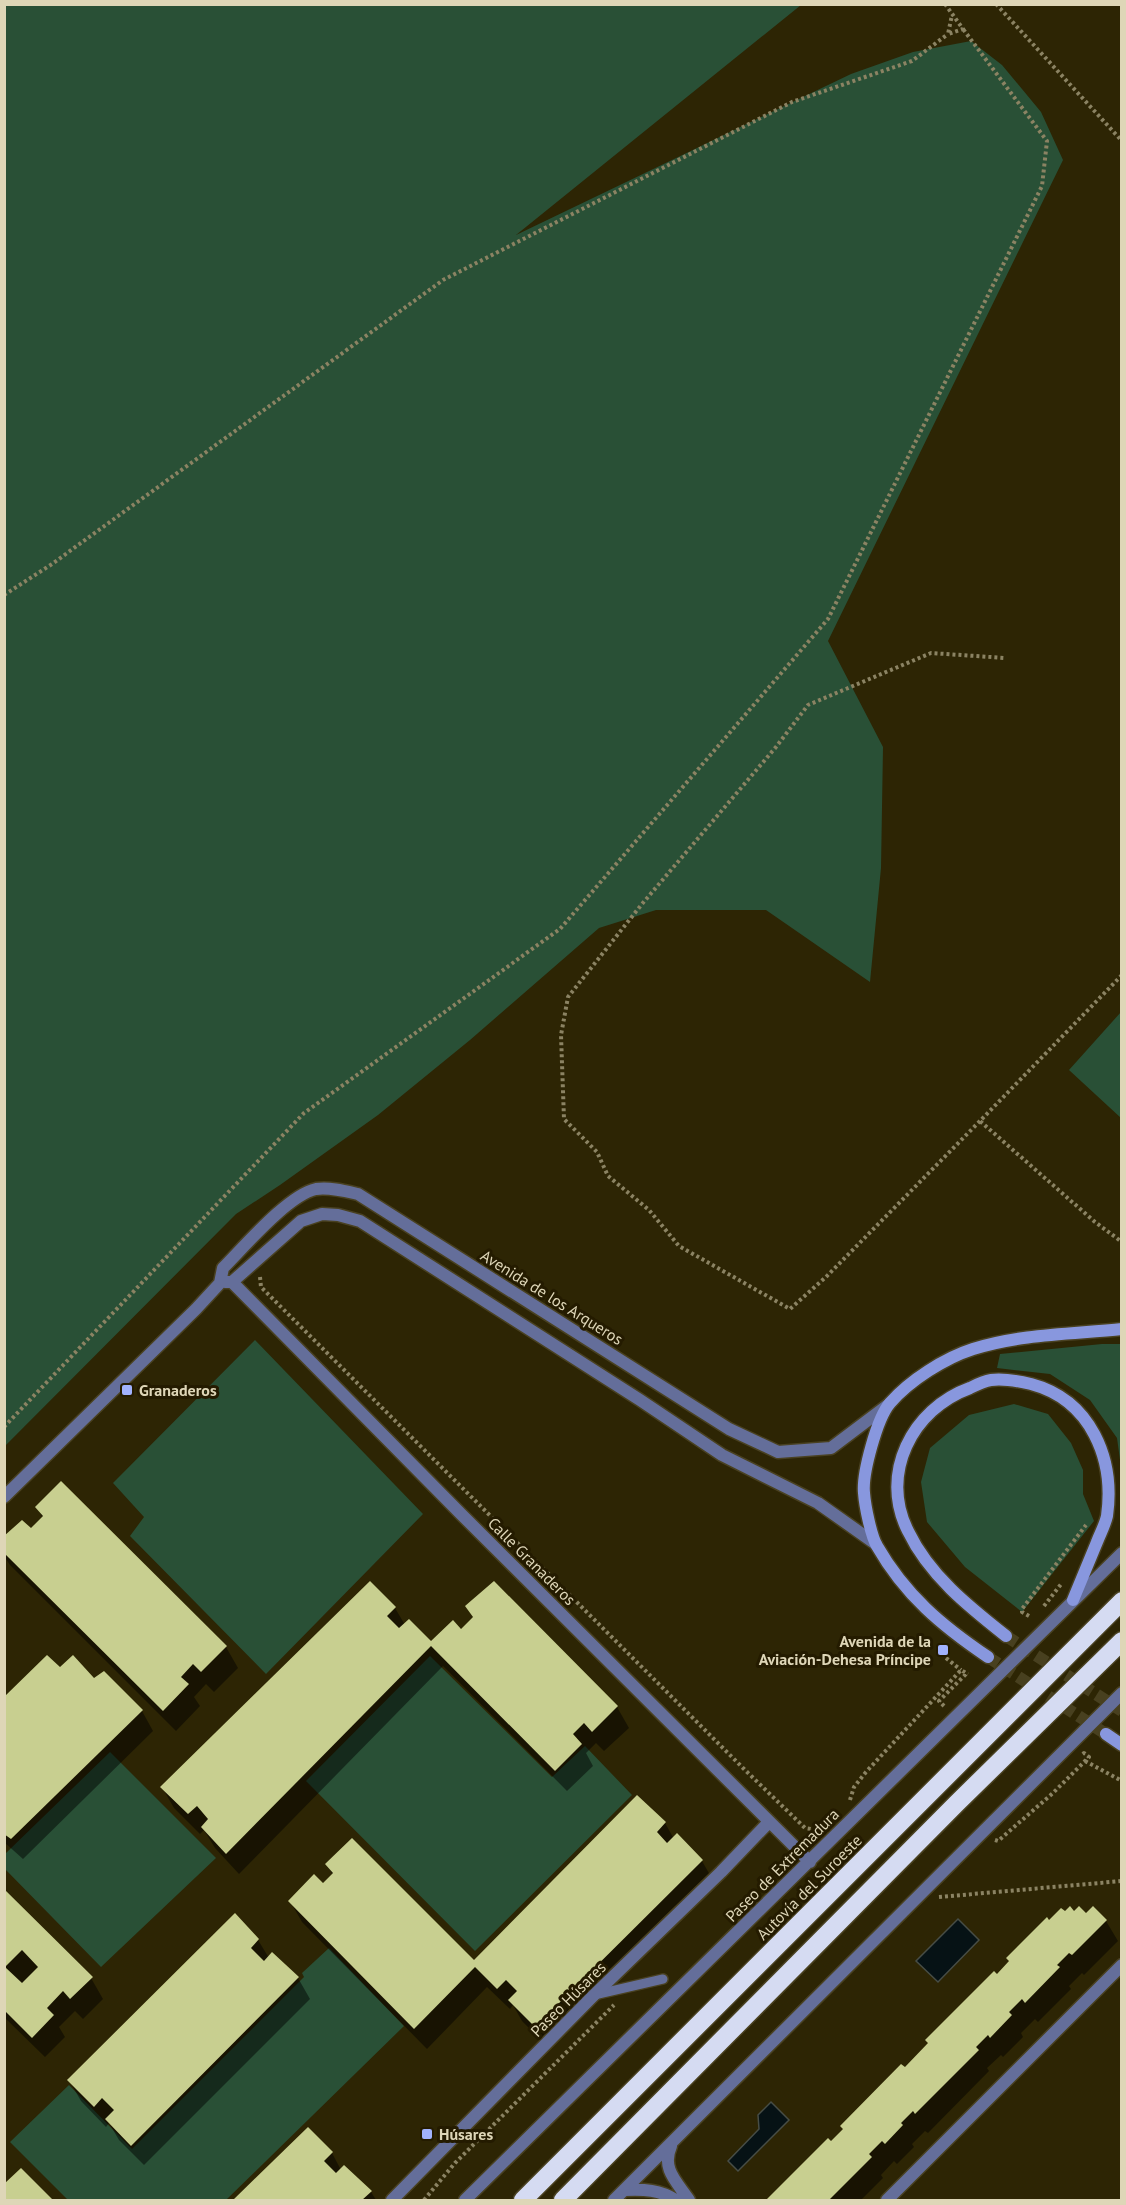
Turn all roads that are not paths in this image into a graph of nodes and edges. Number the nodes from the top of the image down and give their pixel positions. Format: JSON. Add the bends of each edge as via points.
{"nodes":[{"id":1,"x":226,"y":1282,"type":"junction"},
{"id":2,"x":1122,"y":1329,"type":"edge"},
{"id":3,"x":889,"y":1404,"type":"junction"},
{"id":4,"x":4,"y":1497,"type":"edge"},
{"id":5,"x":876,"y":1544,"type":"junction"},
{"id":6,"x":1122,"y":1553,"type":"edge"},
{"id":7,"x":1073,"y":1600,"type":"junction"},
{"id":8,"x":1122,"y":1601,"type":"edge"},
{"id":9,"x":1006,"y":1636,"type":"tunnel mouth"},
{"id":10,"x":1122,"y":1641,"type":"edge"},
{"id":11,"x":988,"y":1657,"type":"tunnel mouth"},
{"id":12,"x":1122,"y":1693,"type":"edge"},
{"id":13,"x":1106,"y":1734,"type":"tunnel mouth"},
{"id":14,"x":1122,"y":1745,"type":"edge"},
{"id":15,"x":769,"y":1822,"type":"junction"},
{"id":16,"x":810,"y":1862,"type":"junction"},
{"id":17,"x":1122,"y":1965,"type":"edge"},
{"id":18,"x":663,"y":1978,"type":"dead end"},
{"id":19,"x":594,"y":1995,"type":"junction"},
{"id":20,"x":672,"y":2142,"type":"junction"},
{"id":21,"x":625,"y":2190,"type":"junction"},
{"id":22,"x":392,"y":2200,"type":"edge"},
{"id":23,"x":465,"y":2200,"type":"edge"},
{"id":24,"x":523,"y":2200,"type":"edge"},
{"id":25,"x":563,"y":2200,"type":"edge"},
{"id":26,"x":614,"y":2200,"type":"edge"},
{"id":27,"x":676,"y":2200,"type":"edge"},
{"id":28,"x":689,"y":2200,"type":"edge"},
{"id":29,"x":887,"y":2200,"type":"edge"}],
"edges":[{"from":1,"to":3,"type":"street","name":"Avenida de los Arqueros","via":[[223,1268],[291,1202],[315,1189],[337,1189],[358,1194],[729,1429],[778,1452],[831,1448]]},
{"from":1,"to":4,"type":"street","name":"Avenida de los Arqueros"},
{"from":1,"to":5,"type":"street","name":"Avenida de los Arqueros","via":[[301,1221],[322,1214],[360,1221],[722,1455],[818,1503]]},
{"from":1,"to":15,"type":"street","name":"Calle Granaderos"},
{"from":2,"to":3,"type":"main road","via":[[1014,1339],[972,1349],[929,1370]]},
{"from":3,"to":5,"type":"main road","via":[[872,1441],[864,1492]]},
{"from":5,"to":11,"type":"main road","via":[[911,1595]]},
{"from":6,"to":7,"type":"street","name":"Paseo de Extremadura"},
{"from":7,"to":9,"type":"main road","via":[[1106,1519],[1108,1478],[1097,1439],[1083,1414],[1046,1388],[1016,1380],[990,1380],[958,1392],[932,1408],[903,1450],[896,1478],[899,1505],[907,1530],[937,1576]]},
{"from":7,"to":16,"type":"street","name":"Paseo de Extremadura"},
{"from":8,"to":24,"type":"highway","name":"Autovía del Suroeste"},
{"from":10,"to":25,"type":"highway"},
{"from":12,"to":20,"type":"street"},
{"from":13,"to":14,"type":"main road"},
{"from":15,"to":16,"type":"street","name":"Calle Granaderos"},
{"from":15,"to":19,"type":"street","name":"Paseo Húsares"},
{"from":16,"to":23,"type":"street","name":"Paseo de Extremadura"},
{"from":17,"to":29,"type":"street"},
{"from":18,"to":19,"type":"lane"},
{"from":19,"to":22,"type":"street","name":"Paseo Húsares"},
{"from":20,"to":21,"type":"street"},
{"from":20,"to":28,"type":"street","via":[[666,2162],[668,2169]]},
{"from":21,"to":26,"type":"street"},
{"from":21,"to":27,"type":"street","via":[[646,2189]]}]}
